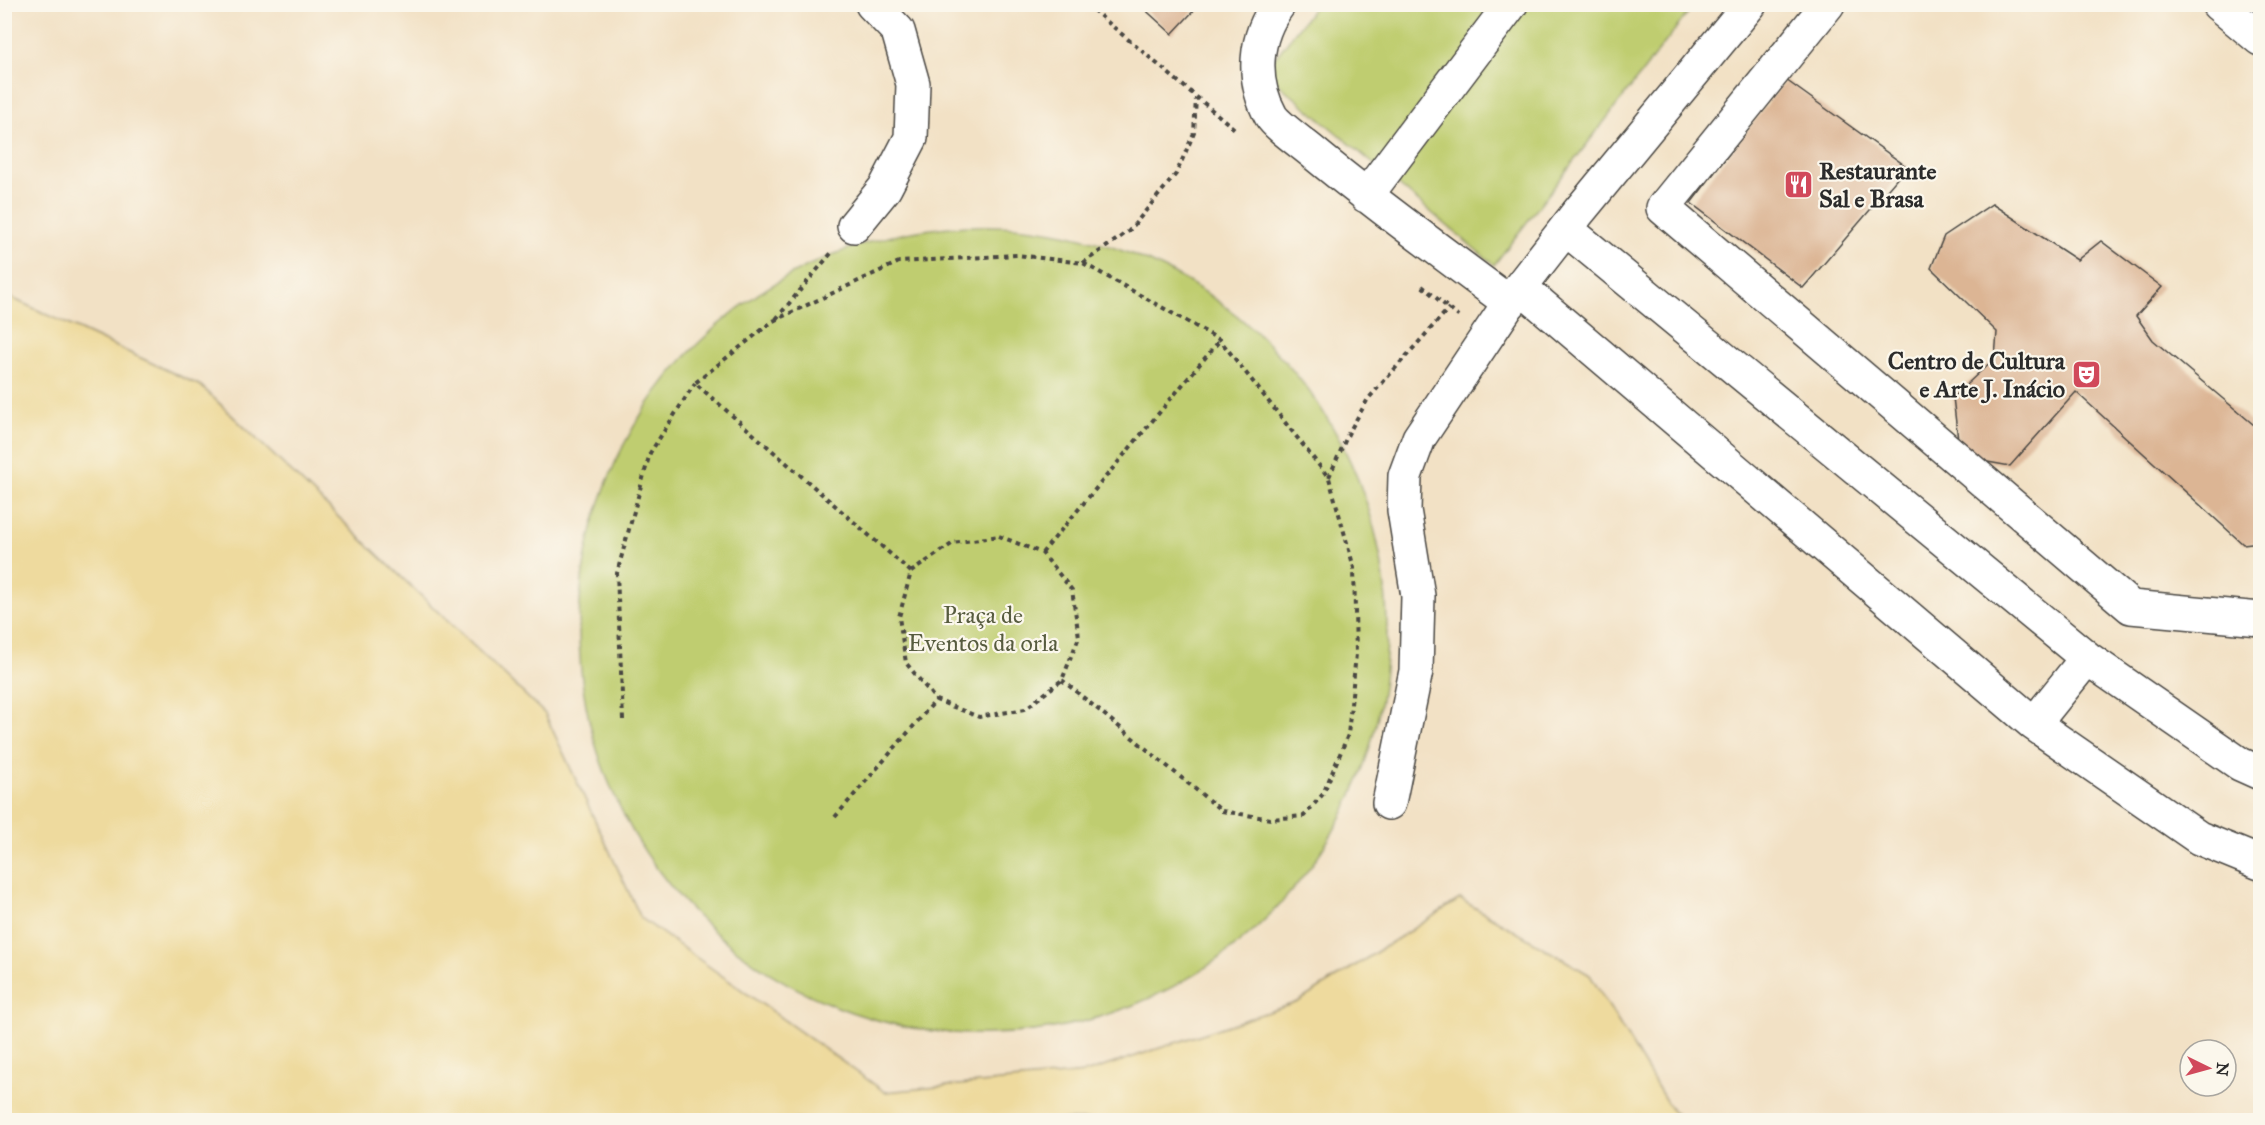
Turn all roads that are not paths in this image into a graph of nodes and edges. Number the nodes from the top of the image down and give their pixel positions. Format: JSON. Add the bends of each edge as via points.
{"nodes":[{"id":1,"x":872,"y":4,"type":"edge"},
{"id":2,"x":1279,"y":4,"type":"edge"},
{"id":3,"x":1511,"y":4,"type":"edge"},
{"id":4,"x":1750,"y":4,"type":"edge"},
{"id":5,"x":1828,"y":4,"type":"edge"},
{"id":6,"x":2218,"y":4,"type":"edge"},
{"id":7,"x":2260,"y":39,"type":"edge"},
{"id":8,"x":1366,"y":196,"type":"junction"},
{"id":9,"x":854,"y":226,"type":"road end"},
{"id":10,"x":1566,"y":229,"type":"junction"},
{"id":11,"x":1515,"y":295,"type":"junction"},
{"id":12,"x":2260,"y":619,"type":"edge"},
{"id":13,"x":2086,"y":658,"type":"junction"},
{"id":14,"x":2034,"y":724,"type":"junction"},
{"id":15,"x":2260,"y":772,"type":"edge"},
{"id":16,"x":1389,"y":803,"type":"dead end"},
{"id":17,"x":2260,"y":863,"type":"edge"}],
"edges":[{"from":1,"to":9,"type":"street","via":[[898,31],[913,84],[911,138],[885,188]]},
{"from":2,"to":8,"type":"street","via":[[1258,48],[1258,84],[1272,118]]},
{"from":3,"to":8,"type":"street"},
{"from":4,"to":10,"type":"street"},
{"from":5,"to":12,"type":"street","via":[[1663,208],[2131,607]]},
{"from":6,"to":7,"type":"street"},
{"from":8,"to":11,"type":"street"},
{"from":10,"to":11,"type":"street"},
{"from":10,"to":13,"type":"street"},
{"from":11,"to":14,"type":"street"},
{"from":11,"to":16,"type":"street","via":[[1419,438],[1405,476],[1404,510],[1418,596],[1416,671]]},
{"from":13,"to":14,"type":"street"},
{"from":13,"to":15,"type":"street","via":[[2240,764]]},
{"from":14,"to":17,"type":"street","via":[[2199,838]]}]}
